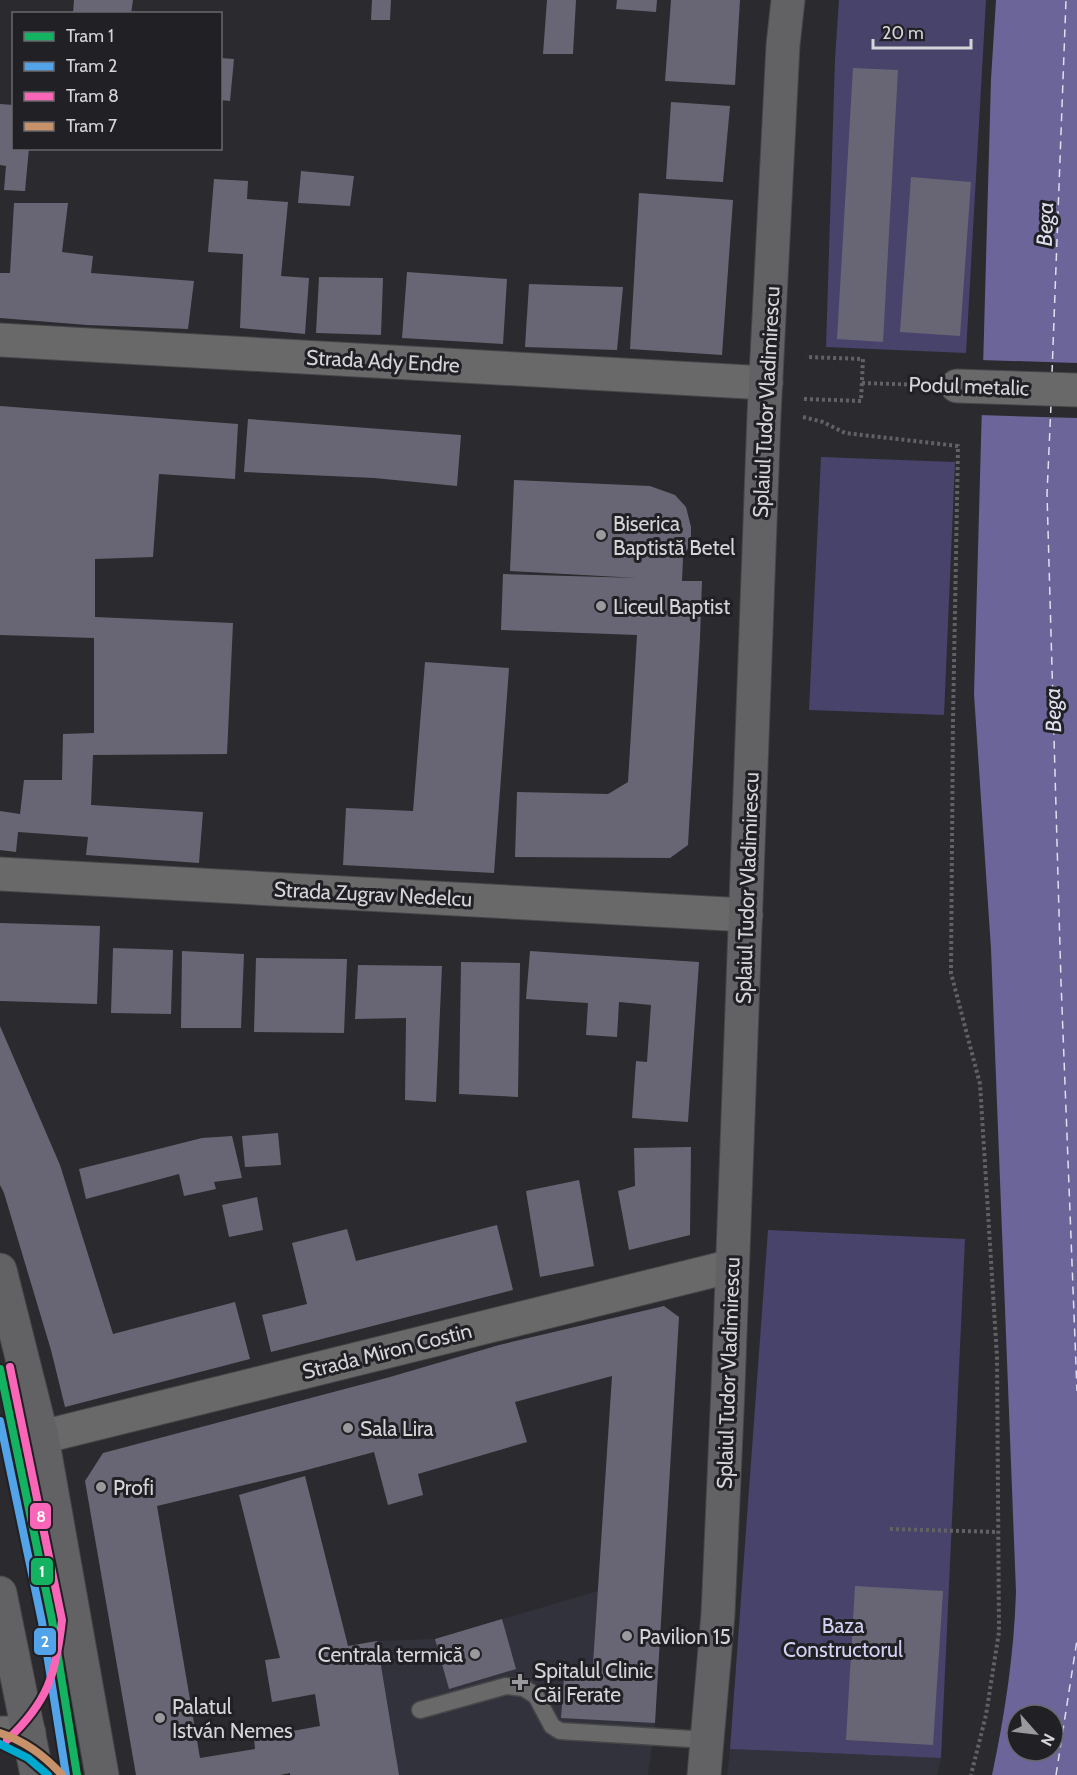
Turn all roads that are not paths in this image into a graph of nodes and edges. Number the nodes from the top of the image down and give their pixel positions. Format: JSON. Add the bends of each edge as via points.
{"nodes":[{"id":1,"x":788,"y":0,"type":"edge"},
{"id":2,"x":0,"y":340,"type":"edge"},
{"id":3,"x":766,"y":383,"type":"junction"},
{"id":4,"x":957,"y":386,"type":"road end"},
{"id":5,"x":1077,"y":390,"type":"edge"},
{"id":6,"x":0,"y":874,"type":"edge"},
{"id":7,"x":746,"y":915,"type":"junction"},
{"id":8,"x":732,"y":1266,"type":"junction"},
{"id":9,"x":0,"y":1269,"type":"edge"},
{"id":10,"x":42,"y":1437,"type":"junction"},
{"id":11,"x":0,"y":1593,"type":"edge"},
{"id":12,"x":420,"y":1710,"type":"dead end"},
{"id":13,"x":14,"y":1733,"type":"edge"},
{"id":14,"x":708,"y":1740,"type":"junction"},
{"id":15,"x":37,"y":1775,"type":"edge"},
{"id":16,"x":102,"y":1775,"type":"edge"},
{"id":17,"x":704,"y":1775,"type":"edge"}],
"edges":[{"from":1,"to":3,"type":"street","name":"Splaiul Tudor Vladimirescu"},
{"from":2,"to":3,"type":"street","name":"Strada Ady Endre"},
{"from":3,"to":7,"type":"street","name":"Splaiul Tudor Vladimirescu"},
{"from":4,"to":5,"type":"street","name":"Podul metalic"},
{"from":6,"to":7,"type":"street","name":"Strada Zugrav Nedelcu"},
{"from":7,"to":8,"type":"street","name":"Splaiul Tudor Vladimirescu"},
{"from":8,"to":10,"type":"street","name":"Strada Miron Costin"},
{"from":8,"to":14,"type":"street","name":"Splaiul Tudor Vladimirescu"},
{"from":9,"to":10,"type":"street"},
{"from":10,"to":16,"type":"street"},
{"from":11,"to":13,"type":"street"},
{"from":12,"to":14,"type":"lane","via":[[507,1686],[524,1688],[536,1696],[552,1726],[561,1731]]},
{"from":13,"to":15,"type":"street"},
{"from":14,"to":17,"type":"street","name":"Splaiul Tudor Vladimirescu"}]}
